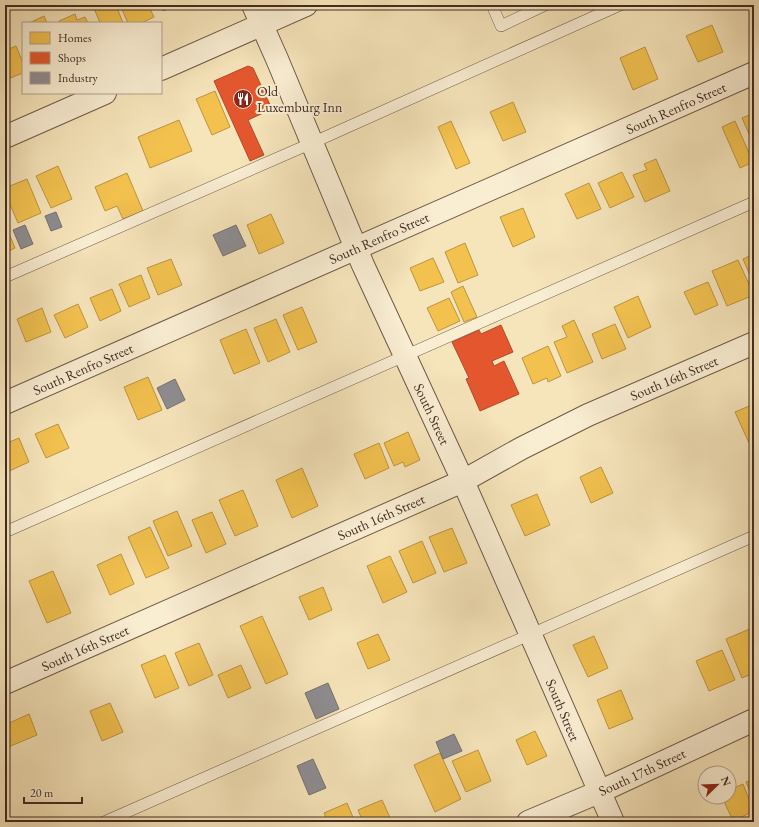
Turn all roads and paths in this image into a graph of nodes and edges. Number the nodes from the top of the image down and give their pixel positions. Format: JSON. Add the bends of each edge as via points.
{"nodes":[{"id":1,"x":254,"y":5,"type":"edge"},
{"id":2,"x":306,"y":5,"type":"edge"},
{"id":3,"x":492,"y":5,"type":"edge"},
{"id":4,"x":545,"y":5,"type":"edge"},
{"id":5,"x":620,"y":5,"type":"edge"},
{"id":6,"x":262,"y":24,"type":"junction"},
{"id":7,"x":162,"y":69,"type":"edge"},
{"id":8,"x":754,"y":73,"type":"edge"},
{"id":9,"x":103,"y":94,"type":"edge"},
{"id":10,"x":5,"y":137,"type":"edge"},
{"id":11,"x":312,"y":143,"type":"junction"},
{"id":12,"x":754,"y":202,"type":"edge"},
{"id":13,"x":356,"y":249,"type":"junction"},
{"id":14,"x":5,"y":278,"type":"edge"},
{"id":15,"x":754,"y":343,"type":"edge"},
{"id":16,"x":405,"y":355,"type":"junction"},
{"id":17,"x":5,"y":403,"type":"edge"},
{"id":18,"x":463,"y":481,"type":"junction"},
{"id":19,"x":5,"y":532,"type":"edge"},
{"id":20,"x":754,"y":536,"type":"edge"},
{"id":21,"x":531,"y":635,"type":"junction"},
{"id":22,"x":5,"y":683,"type":"edge"},
{"id":23,"x":754,"y":720,"type":"edge"},
{"id":24,"x":599,"y":792,"type":"junction"},
{"id":25,"x":104,"y":822,"type":"edge"},
{"id":26,"x":528,"y":822,"type":"edge"},
{"id":27,"x":613,"y":822,"type":"edge"}],
"edges":[{"from":1,"to":6,"type":"street","name":"South Street"},
{"from":2,"to":6,"type":"street"},
{"from":3,"to":4,"type":"lane","via":[[501,26]]},
{"from":5,"to":11,"type":"lane"},
{"from":6,"to":7,"type":"street"},
{"from":6,"to":11,"type":"street","name":"South Street"},
{"from":8,"to":13,"type":"street","name":"South Renfro Street"},
{"from":9,"to":10,"type":"street"},
{"from":11,"to":13,"type":"street","name":"South Street"},
{"from":11,"to":14,"type":"lane"},
{"from":12,"to":16,"type":"lane"},
{"from":13,"to":16,"type":"street","name":"South Street"},
{"from":13,"to":17,"type":"street","name":"South Renfro Street"},
{"from":15,"to":18,"type":"street","name":"South 16th Street","via":[[588,416],[522,448]]},
{"from":16,"to":18,"type":"street","name":"South Street"},
{"from":16,"to":19,"type":"lane"},
{"from":18,"to":21,"type":"street","name":"South Street"},
{"from":18,"to":22,"type":"street","name":"South 16th Street"},
{"from":20,"to":21,"type":"lane"},
{"from":21,"to":24,"type":"street","name":"South Street"},
{"from":21,"to":25,"type":"lane"},
{"from":23,"to":24,"type":"street","name":"South 17th Street"},
{"from":24,"to":26,"type":"street","name":"South 17th Street"},
{"from":24,"to":27,"type":"street","name":"South Street"}]}
